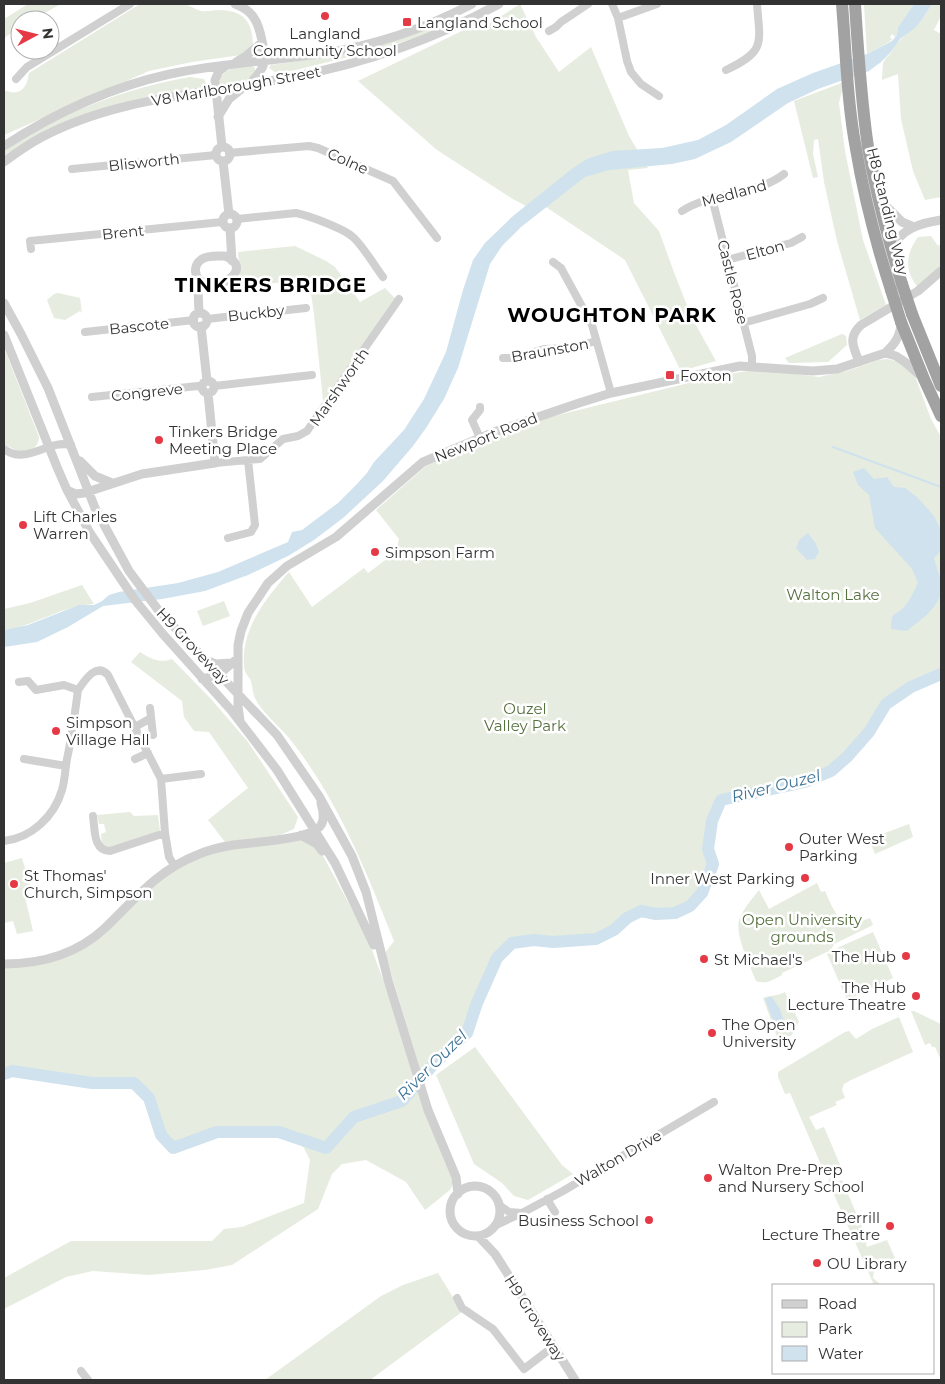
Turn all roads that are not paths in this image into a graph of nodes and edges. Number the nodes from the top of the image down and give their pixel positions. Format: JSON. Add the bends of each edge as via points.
{"nodes":[{"id":1,"x":130,"y":4,"type":"edge"},
{"id":2,"x":236,"y":4,"type":"edge"},
{"id":3,"x":472,"y":4,"type":"edge"},
{"id":4,"x":499,"y":4,"type":"edge"},
{"id":5,"x":588,"y":4,"type":"edge"},
{"id":6,"x":612,"y":4,"type":"edge"},
{"id":7,"x":657,"y":4,"type":"edge"},
{"id":8,"x":757,"y":4,"type":"edge"},
{"id":9,"x":842,"y":4,"type":"edge"},
{"id":10,"x":854,"y":4,"type":"edge"},
{"id":11,"x":618,"y":18,"type":"junction"},
{"id":12,"x":549,"y":31,"type":"dead end"},
{"id":13,"x":850,"y":31,"type":"junction"},
{"id":14,"x":259,"y":41,"type":"junction"},
{"id":15,"x":262,"y":63,"type":"junction"},
{"id":16,"x":229,"y":65,"type":"junction"},
{"id":17,"x":726,"y":70,"type":"dead end"},
{"id":18,"x":187,"y":71,"type":"junction"},
{"id":19,"x":291,"y":78,"type":"junction"},
{"id":20,"x":16,"y":79,"type":"dead end"},
{"id":21,"x":248,"y":85,"type":"junction"},
{"id":22,"x":215,"y":89,"type":"junction"},
{"id":23,"x":659,"y":96,"type":"dead end"},
{"id":24,"x":856,"y":99,"type":"junction"},
{"id":25,"x":218,"y":117,"type":"junction"},
{"id":26,"x":4,"y":146,"type":"edge"},
{"id":27,"x":223,"y":154,"type":"junction"},
{"id":28,"x":4,"y":162,"type":"edge"},
{"id":29,"x":72,"y":169,"type":"dead end"},
{"id":30,"x":784,"y":174,"type":"dead end"},
{"id":31,"x":712,"y":198,"type":"junction"},
{"id":32,"x":878,"y":198,"type":"junction"},
{"id":33,"x":682,"y":211,"type":"dead end"},
{"id":34,"x":233,"y":217,"type":"junction"},
{"id":35,"x":941,"y":220,"type":"edge"},
{"id":36,"x":222,"y":222,"type":"junction"},
{"id":37,"x":914,"y":227,"type":"junction"},
{"id":38,"x":230,"y":229,"type":"junction"},
{"id":39,"x":802,"y":237,"type":"dead end"},
{"id":40,"x":437,"y":238,"type":"dead end"},
{"id":41,"x":31,"y":248,"type":"dead end"},
{"id":42,"x":892,"y":250,"type":"junction"},
{"id":43,"x":727,"y":260,"type":"junction"},
{"id":44,"x":232,"y":261,"type":"junction"},
{"id":45,"x":554,"y":262,"type":"dead end"},
{"id":46,"x":941,"y":271,"type":"edge"},
{"id":47,"x":383,"y":277,"type":"dead end"},
{"id":48,"x":200,"y":281,"type":"junction"},
{"id":49,"x":896,"y":287,"type":"junction"},
{"id":50,"x":824,"y":298,"type":"dead end"},
{"id":51,"x":399,"y":299,"type":"dead end"},
{"id":52,"x":4,"y":303,"type":"edge"},
{"id":53,"x":306,"y":308,"type":"dead end"},
{"id":54,"x":207,"y":319,"type":"joint"},
{"id":55,"x":198,"y":320,"type":"junction"},
{"id":56,"x":901,"y":322,"type":"junction"},
{"id":57,"x":743,"y":323,"type":"junction"},
{"id":58,"x":85,"y":332,"type":"dead end"},
{"id":59,"x":4,"y":335,"type":"edge"},
{"id":60,"x":596,"y":341,"type":"junction"},
{"id":61,"x":885,"y":353,"type":"junction"},
{"id":62,"x":503,"y":358,"type":"dead end"},
{"id":63,"x":859,"y":362,"type":"junction"},
{"id":64,"x":752,"y":366,"type":"junction"},
{"id":65,"x":312,"y":375,"type":"dead end"},
{"id":66,"x":924,"y":379,"type":"junction"},
{"id":67,"x":941,"y":386,"type":"edge"},
{"id":68,"x":208,"y":387,"type":"junction"},
{"id":69,"x":611,"y":393,"type":"junction"},
{"id":70,"x":92,"y":397,"type":"dead end"},
{"id":71,"x":480,"y":407,"type":"dead end"},
{"id":72,"x":941,"y":416,"type":"edge"},
{"id":73,"x":63,"y":423,"type":"junction"},
{"id":74,"x":480,"y":438,"type":"junction"},
{"id":75,"x":53,"y":447,"type":"junction"},
{"id":76,"x":4,"y":449,"type":"edge"},
{"id":77,"x":73,"y":449,"type":"junction"},
{"id":78,"x":248,"y":460,"type":"junction"},
{"id":79,"x":215,"y":463,"type":"junction"},
{"id":80,"x":85,"y":472,"type":"junction"},
{"id":81,"x":112,"y":483,"type":"junction"},
{"id":82,"x":66,"y":488,"type":"junction"},
{"id":83,"x":86,"y":492,"type":"junction"},
{"id":84,"x":80,"y":514,"type":"junction"},
{"id":85,"x":228,"y":538,"type":"dead end"},
{"id":86,"x":205,"y":660,"type":"junction"},
{"id":87,"x":234,"y":661,"type":"junction"},
{"id":88,"x":218,"y":675,"type":"junction"},
{"id":89,"x":202,"y":679,"type":"junction"},
{"id":90,"x":20,"y":682,"type":"dead end"},
{"id":91,"x":78,"y":690,"type":"junction"},
{"id":92,"x":238,"y":694,"type":"junction"},
{"id":93,"x":150,"y":708,"type":"dead end"},
{"id":94,"x":151,"y":718,"type":"junction"},
{"id":95,"x":240,"y":721,"type":"junction"},
{"id":96,"x":135,"y":727,"type":"junction"},
{"id":97,"x":152,"y":735,"type":"dead end"},
{"id":98,"x":148,"y":753,"type":"junction"},
{"id":99,"x":24,"y":759,"type":"dead end"},
{"id":100,"x":135,"y":759,"type":"dead end"},
{"id":101,"x":66,"y":766,"type":"junction"},
{"id":102,"x":201,"y":774,"type":"dead end"},
{"id":103,"x":160,"y":779,"type":"junction"},
{"id":104,"x":319,"y":796,"type":"junction"},
{"id":105,"x":93,"y":816,"type":"dead end"},
{"id":106,"x":316,"y":826,"type":"junction"},
{"id":107,"x":339,"y":829,"type":"junction"},
{"id":108,"x":165,"y":833,"type":"junction"},
{"id":109,"x":297,"y":835,"type":"junction"},
{"id":110,"x":4,"y":841,"type":"edge"},
{"id":111,"x":174,"y":865,"type":"junction"},
{"id":112,"x":352,"y":897,"type":"junction"},
{"id":113,"x":4,"y":964,"type":"edge"},
{"id":114,"x":388,"y":980,"type":"junction"},
{"id":115,"x":714,"y":1102,"type":"dead end"},
{"id":116,"x":456,"y":1177,"type":"junction"},
{"id":117,"x":473,"y":1187,"type":"junction"},
{"id":118,"x":458,"y":1194,"type":"junction"},
{"id":119,"x":548,"y":1199,"type":"junction"},
{"id":120,"x":499,"y":1205,"type":"junction"},
{"id":121,"x":555,"y":1212,"type":"dead end"},
{"id":122,"x":522,"y":1213,"type":"junction"},
{"id":123,"x":493,"y":1228,"type":"junction"},
{"id":124,"x":478,"y":1236,"type":"junction"},
{"id":125,"x":495,"y":1254,"type":"junction"},
{"id":126,"x":457,"y":1298,"type":"dead end"},
{"id":127,"x":554,"y":1346,"type":"junction"},
{"id":128,"x":80,"y":1371,"type":"dead end"},
{"id":129,"x":88,"y":1380,"type":"edge"},
{"id":130,"x":576,"y":1380,"type":"edge"}],
"edges":[{"from":1,"to":20,"type":"street","via":[[27,67]]},
{"from":2,"to":14,"type":"street","via":[[254,17],[259,27]]},
{"from":3,"to":15,"type":"street","name":"V8 Marlborough Street","via":[[394,36],[310,56]]},
{"from":4,"to":19,"type":"street","name":"V8 Marlborough Street","via":[[458,25],[379,56]]},
{"from":5,"to":12,"type":"street"},
{"from":6,"to":11,"type":"street"},
{"from":7,"to":11,"type":"street"},
{"from":8,"to":17,"type":"street","via":[[759,45],[753,55]]},
{"from":9,"to":13,"type":"highway","name":"H8 Standing Way"},
{"from":10,"to":13,"type":"highway","name":"H8 Standing Way"},
{"from":11,"to":23,"type":"street","via":[[631,72],[641,84]]},
{"from":13,"to":24,"type":"highway","name":"H8 Standing Way"},
{"from":14,"to":15,"type":"street","via":[[264,46]]},
{"from":14,"to":16,"type":"street","via":[[246,56]]},
{"from":15,"to":16,"type":"street","name":"V8 Marlborough Street"},
{"from":15,"to":19,"type":"street","via":[[276,76]]},
{"from":15,"to":21,"type":"street"},
{"from":16,"to":18,"type":"street","name":"V8 Marlborough Street"},
{"from":16,"to":22,"type":"street","via":[[216,75]]},
{"from":18,"to":22,"type":"street","via":[[205,75],[211,79]]},
{"from":18,"to":26,"type":"street","name":"V8 Marlborough Street","via":[[149,79],[96,97],[36,126]]},
{"from":19,"to":21,"type":"street","name":"V8 Marlborough Street"},
{"from":21,"to":22,"type":"street","name":"V8 Marlborough Street"},
{"from":21,"to":25,"type":"street","via":[[229,99]]},
{"from":22,"to":25,"type":"street"},
{"from":22,"to":28,"type":"street","name":"V8 Marlborough Street","via":[[100,113],[42,137]]},
{"from":24,"to":32,"type":"highway","name":"H8 Standing Way"},
{"from":24,"to":49,"type":"highway","name":"H8 Standing Way","via":[[855,148],[865,197],[878,250]]},
{"from":25,"to":27,"type":"street"},
{"from":27,"to":29,"type":"street","name":"Blisworth"},
{"from":27,"to":34,"type":"street"},
{"from":27,"to":40,"type":"street","name":"Colne","via":[[309,146],[318,148],[393,181]]},
{"from":30,"to":31,"type":"street","name":"Medland","via":[[773,183]]},
{"from":31,"to":33,"type":"street","name":"Medland","via":[[694,203]]},
{"from":31,"to":43,"type":"street","name":"Castle Rose"},
{"from":32,"to":37,"type":"street","via":[[902,222]]},
{"from":32,"to":42,"type":"highway","name":"H8 Standing Way"},
{"from":34,"to":36,"type":"street","via":[[223,217]]},
{"from":34,"to":38,"type":"street","via":[[236,226]]},
{"from":34,"to":47,"type":"street","via":[[305,215],[350,234]]},
{"from":35,"to":37,"type":"street"},
{"from":36,"to":38,"type":"street"},
{"from":36,"to":41,"type":"street","name":"Brent","via":[[30,241]]},
{"from":37,"to":42,"type":"street","via":[[904,232]]},
{"from":38,"to":44,"type":"street"},
{"from":39,"to":43,"type":"street","name":"Elton","via":[[791,243]]},
{"from":42,"to":49,"type":"highway","name":"H8 Standing Way"},
{"from":43,"to":57,"type":"street","name":"Castle Rose"},
{"from":44,"to":48,"type":"street","via":[[236,269],[227,282],[209,284]]},
{"from":44,"to":48,"type":"street","via":[[225,256],[202,258],[195,269]]},
{"from":45,"to":60,"type":"street","via":[[561,268],[587,314]]},
{"from":46,"to":63,"type":"street","via":[[918,291],[854,332],[853,347]]},
{"from":48,"to":55,"type":"street"},
{"from":49,"to":56,"type":"highway","name":"H8 Standing Way","bridge":true},
{"from":49,"to":67,"type":"highway","name":"H8 Standing Way","bridge":true,"via":[[912,314]]},
{"from":50,"to":57,"type":"street"},
{"from":51,"to":78,"type":"street","name":"Marshworth","via":[[307,431],[283,439],[260,459]]},
{"from":52,"to":73,"type":"street","via":[[35,359]]},
{"from":53,"to":54,"type":"street","name":"Buckby"},
{"from":54,"to":55,"type":"street","via":[[204,314]]},
{"from":55,"to":58,"type":"street","name":"Bascote"},
{"from":55,"to":68,"type":"street"},
{"from":56,"to":61,"type":"street","via":[[900,333]]},
{"from":56,"to":66,"type":"highway","name":"H8 Standing Way"},
{"from":57,"to":64,"type":"street","name":"Castle Rose"},
{"from":59,"to":75,"type":"street","name":"H9 Groveway"},
{"from":60,"to":62,"type":"street","name":"Braunston"},
{"from":60,"to":69,"type":"street"},
{"from":61,"to":63,"type":"street","name":"Newport Road"},
{"from":61,"to":66,"type":"street","via":[[905,362]]},
{"from":63,"to":64,"type":"street","name":"Newport Road","via":[[837,369],[813,371]]},
{"from":64,"to":69,"type":"street","name":"Newport Road"},
{"from":65,"to":68,"type":"street","name":"Congreve"},
{"from":66,"to":72,"type":"highway","name":"H8 Standing Way"},
{"from":68,"to":70,"type":"street","name":"Congreve"},
{"from":68,"to":79,"type":"street"},
{"from":69,"to":74,"type":"street","name":"Newport Road"},
{"from":71,"to":74,"type":"street","via":[[472,420]]},
{"from":73,"to":75,"type":"street","via":[[62,436]]},
{"from":73,"to":77,"type":"street"},
{"from":74,"to":87,"type":"street","name":"Newport Road","via":[[423,462],[336,537],[287,566],[268,583],[248,613]]},
{"from":75,"to":76,"type":"street","via":[[25,455]]},
{"from":75,"to":77,"type":"street","via":[[63,444]]},
{"from":75,"to":82,"type":"street","name":"H9 Groveway"},
{"from":77,"to":80,"type":"street"},
{"from":78,"to":79,"type":"street","name":"Marshworth"},
{"from":78,"to":85,"type":"street","via":[[251,516],[255,525],[251,532]]},
{"from":79,"to":81,"type":"street","name":"Marshworth","via":[[157,471]]},
{"from":80,"to":81,"type":"street"},
{"from":80,"to":83,"type":"street","name":"H9 Groveway"},
{"from":81,"to":83,"type":"street","name":"Marshworth"},
{"from":82,"to":83,"type":"street","via":[[76,494]]},
{"from":82,"to":84,"type":"street","name":"H9 Groveway"},
{"from":83,"to":84,"type":"street","via":[[79,502]]},
{"from":83,"to":86,"type":"street","name":"H9 Groveway","via":[[129,570],[160,611]]},
{"from":84,"to":89,"type":"street","name":"H9 Groveway","via":[[135,600]]},
{"from":86,"to":87,"type":"street","via":[[216,664]]},
{"from":86,"to":88,"type":"street","name":"H9 Groveway"},
{"from":87,"to":88,"type":"street"},
{"from":87,"to":92,"type":"street","name":"Newport Road"},
{"from":88,"to":89,"type":"street"},
{"from":88,"to":92,"type":"street","name":"H9 Groveway"},
{"from":89,"to":95,"type":"street","name":"H9 Groveway"},
{"from":90,"to":91,"type":"street","via":[[28,681],[36,690],[64,685]]},
{"from":91,"to":96,"type":"street","via":[[93,672],[104,671]]},
{"from":91,"to":101,"type":"street"},
{"from":92,"to":95,"type":"street","name":"Newport Road"},
{"from":92,"to":104,"type":"street","name":"H9 Groveway","via":[[277,735]]},
{"from":93,"to":94,"type":"street"},
{"from":94,"to":96,"type":"street"},
{"from":94,"to":97,"type":"street"},
{"from":95,"to":106,"type":"street","name":"H9 Groveway"},
{"from":96,"to":98,"type":"street"},
{"from":98,"to":100,"type":"street"},
{"from":98,"to":103,"type":"street"},
{"from":99,"to":101,"type":"street"},
{"from":101,"to":110,"type":"street","via":[[62,791],[44,822],[17,839]]},
{"from":102,"to":103,"type":"street"},
{"from":103,"to":108,"type":"street"},
{"from":104,"to":106,"type":"street","via":[[323,810]]},
{"from":104,"to":107,"type":"street","name":"H9 Groveway"},
{"from":105,"to":108,"type":"street","via":[[97,842],[104,851]]},
{"from":106,"to":107,"type":"street"},
{"from":106,"to":109,"type":"street"},
{"from":106,"to":112,"type":"street","name":"H9 Groveway"},
{"from":107,"to":114,"type":"street","name":"H9 Groveway","via":[[366,892]]},
{"from":108,"to":111,"type":"street","via":[[169,857]]},
{"from":109,"to":111,"type":"street","via":[[215,849]]},
{"from":109,"to":112,"type":"street","via":[[322,850],[340,883]]},
{"from":111,"to":113,"type":"street","via":[[150,882],[104,928],[79,947],[41,961]]},
{"from":112,"to":114,"type":"street","name":"H9 Groveway"},
{"from":114,"to":116,"type":"street","name":"H9 Groveway","via":[[428,1110]]},
{"from":115,"to":119,"type":"street","name":"Walton Drive"},
{"from":116,"to":117,"type":"street"},
{"from":116,"to":118,"type":"street","name":"H9 Groveway"},
{"from":117,"to":118,"type":"street"},
{"from":117,"to":120,"type":"street","via":[[489,1191]]},
{"from":118,"to":124,"type":"street","via":[[451,1207],[452,1221],[461,1232]]},
{"from":119,"to":121,"type":"street"},
{"from":119,"to":122,"type":"street","name":"Walton Drive"},
{"from":120,"to":122,"type":"street","via":[[509,1212]]},
{"from":120,"to":123,"type":"street","via":[[500,1213]]},
{"from":122,"to":123,"type":"street","name":"Walton Drive"},
{"from":123,"to":124,"type":"street"},
{"from":123,"to":125,"type":"street","name":"H9 Groveway"},
{"from":124,"to":125,"type":"street","name":"H9 Groveway"},
{"from":125,"to":127,"type":"street","name":"H9 Groveway"},
{"from":126,"to":127,"type":"street","via":[[462,1308],[493,1329],[524,1369]]},
{"from":127,"to":130,"type":"street","name":"H9 Groveway"},
{"from":128,"to":129,"type":"street"}]}
